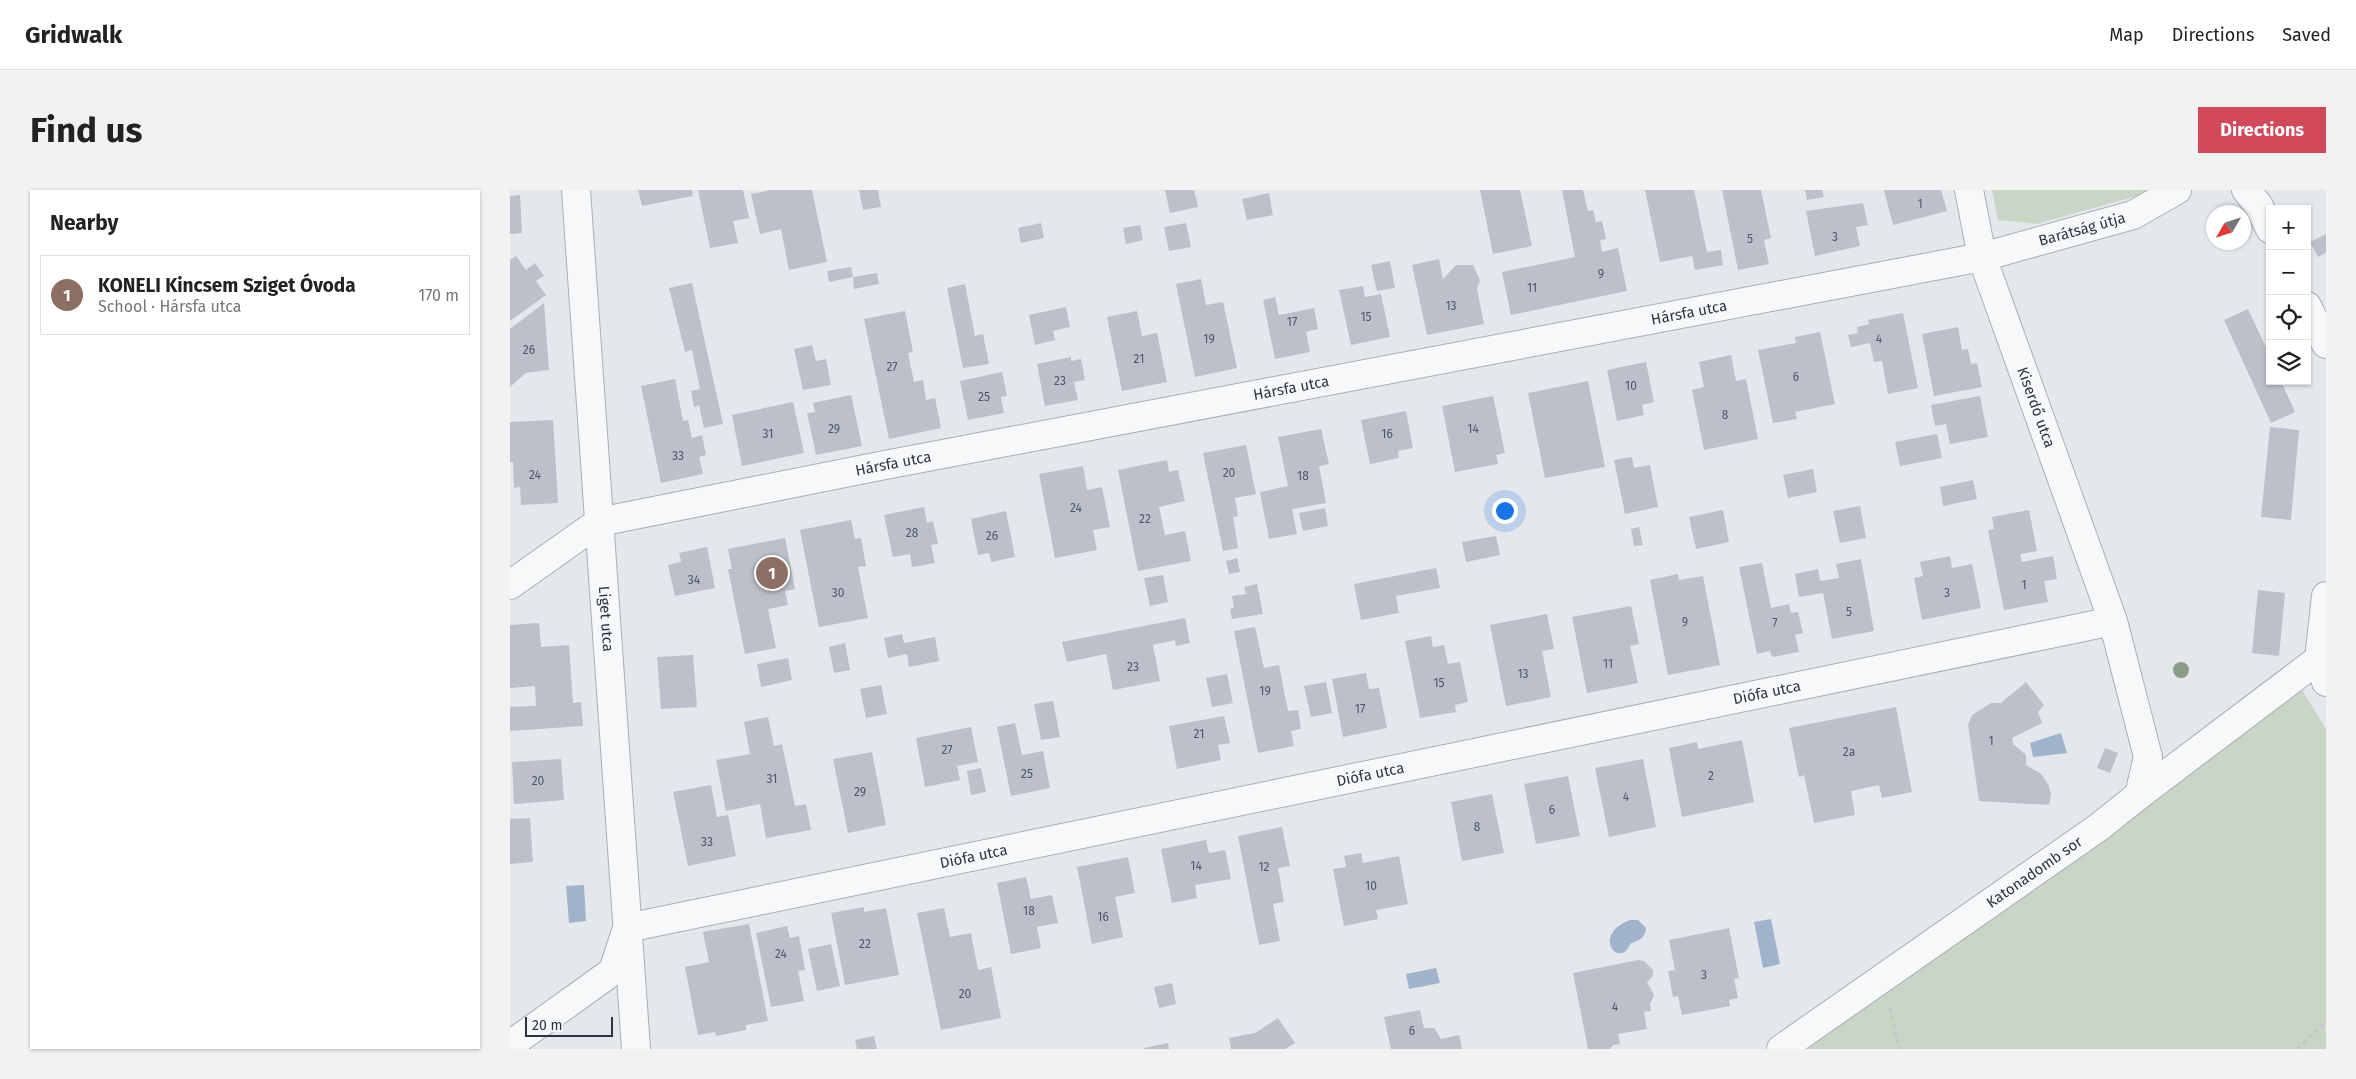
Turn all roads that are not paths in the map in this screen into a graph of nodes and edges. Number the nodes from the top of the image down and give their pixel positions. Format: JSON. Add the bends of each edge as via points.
{"nodes":[{"id":1,"x":576,"y":190,"type":"edge"},
{"id":2,"x":1969,"y":190,"type":"edge"},
{"id":3,"x":2178,"y":190,"type":"edge"},
{"id":4,"x":2246,"y":190,"type":"edge"},
{"id":5,"x":2266,"y":221,"type":"edge"},
{"id":6,"x":1982,"y":257,"type":"junction"},
{"id":7,"x":2311,"y":314,"type":"edge"},
{"id":8,"x":2326,"y":344,"type":"edge"},
{"id":9,"x":599,"y":522,"type":"junction"},
{"id":10,"x":510,"y":585,"type":"edge"},
{"id":11,"x":2326,"y":596,"type":"edge"},
{"id":12,"x":2113,"y":622,"type":"junction"},
{"id":13,"x":2323,"y":671,"type":"edge"},
{"id":14,"x":2148,"y":757,"type":"junction"},
{"id":15,"x":2175,"y":768,"type":"junction"},
{"id":16,"x":2139,"y":795,"type":"junction"},
{"id":17,"x":627,"y":928,"type":"junction"},
{"id":18,"x":510,"y":1044,"type":"edge"},
{"id":19,"x":636,"y":1049,"type":"edge"},
{"id":20,"x":1781,"y":1049,"type":"edge"}],
"edges":[{"from":1,"to":9,"type":"street","name":"Liget utca"},
{"from":2,"to":6,"type":"street","name":"Kiserdő utca"},
{"from":3,"to":6,"type":"street","name":"Barátság útja","via":[[2133,215]]},
{"from":4,"to":5,"type":"street"},
{"from":6,"to":9,"type":"street","name":"Hársfa utca"},
{"from":6,"to":12,"type":"street","name":"Kiserdő utca"},
{"from":7,"to":8,"type":"street"},
{"from":9,"to":10,"type":"street"},
{"from":9,"to":17,"type":"street","name":"Liget utca"},
{"from":11,"to":13,"type":"street"},
{"from":12,"to":14,"type":"street"},
{"from":12,"to":17,"type":"street","name":"Diófa utca"},
{"from":13,"to":15,"type":"street","name":"Katonadomb sor"},
{"from":14,"to":15,"type":"street"},
{"from":14,"to":16,"type":"street"},
{"from":15,"to":16,"type":"street","name":"Katonadomb sor"},
{"from":16,"to":20,"type":"street","name":"Katonadomb sor","via":[[2099,827]]},
{"from":17,"to":18,"type":"street","via":[[613,971]]},
{"from":17,"to":19,"type":"street","name":"Liget utca"}]}
